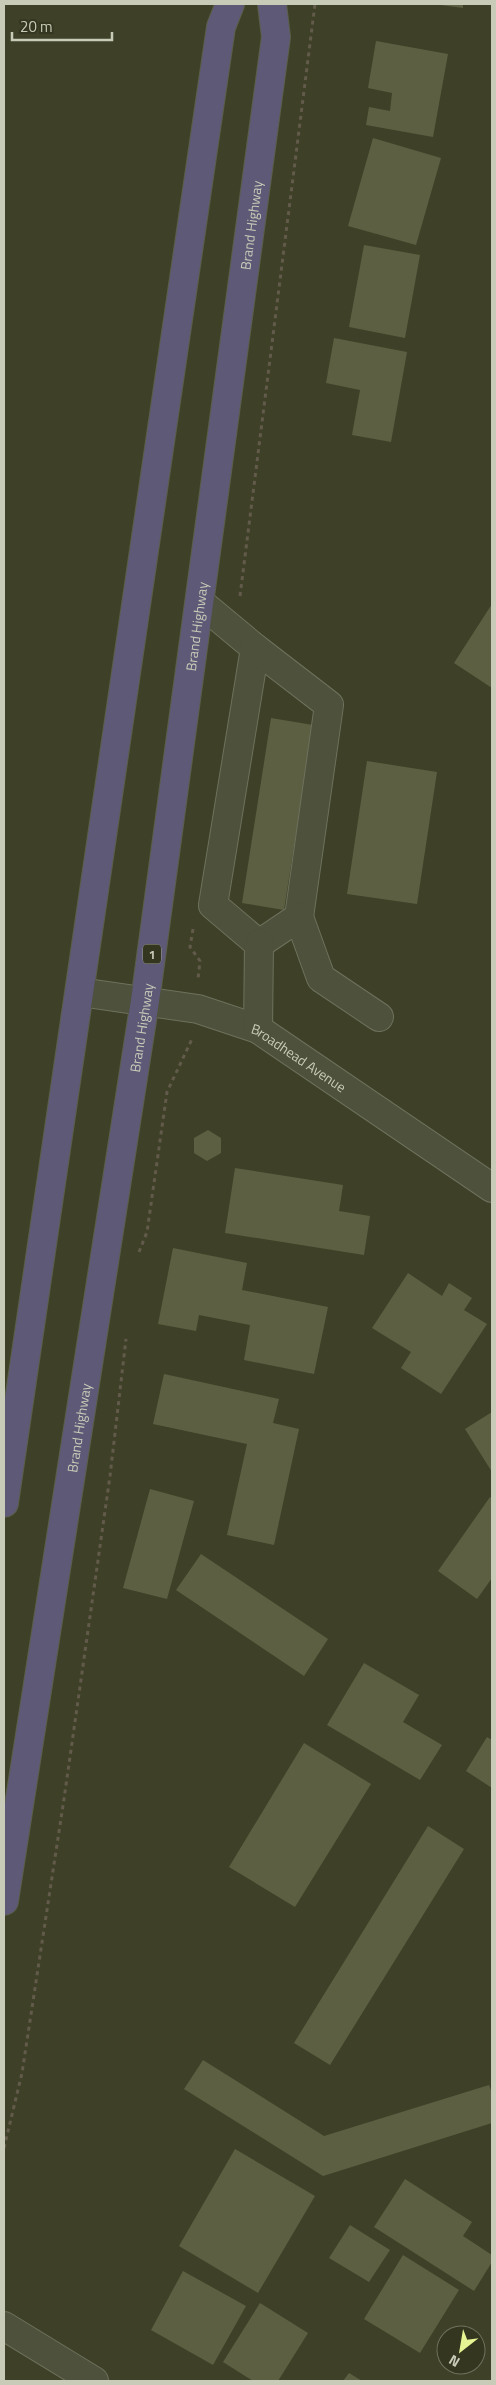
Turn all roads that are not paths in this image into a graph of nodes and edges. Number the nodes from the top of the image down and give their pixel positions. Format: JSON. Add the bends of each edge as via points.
{"nodes":[{"id":1,"x":230,"y":4,"type":"edge"},
{"id":2,"x":272,"y":4,"type":"edge"},
{"id":3,"x":200,"y":604,"type":"junction"},
{"id":4,"x":255,"y":648,"type":"junction"},
{"id":5,"x":299,"y":917,"type":"junction"},
{"id":6,"x":259,"y":944,"type":"junction"},
{"id":7,"x":80,"y":992,"type":"junction"},
{"id":8,"x":145,"y":1001,"type":"junction"},
{"id":9,"x":379,"y":1018,"type":"dead end"},
{"id":10,"x":258,"y":1029,"type":"junction"},
{"id":11,"x":492,"y":1188,"type":"edge"},
{"id":12,"x":9,"y":1437,"type":"edge"},
{"id":13,"x":4,"y":1503,"type":"edge"},
{"id":14,"x":7,"y":1867,"type":"edge"},
{"id":15,"x":4,"y":1901,"type":"edge"},
{"id":16,"x":4,"y":2326,"type":"edge"},
{"id":17,"x":94,"y":2381,"type":"edge"}],
"edges":[{"from":1,"to":7,"type":"highway","via":[[221,27]]},
{"from":2,"to":3,"type":"highway","name":"Brand Highway","number":"1","via":[[276,37]]},
{"from":3,"to":4,"type":"street"},
{"from":3,"to":8,"type":"highway","name":"Brand Highway","number":"1"},
{"from":4,"to":5,"type":"street","via":[[329,705]]},
{"from":4,"to":6,"type":"street","via":[[213,905]]},
{"from":5,"to":6,"type":"street"},
{"from":5,"to":9,"type":"street","via":[[321,978]]},
{"from":6,"to":10,"type":"street"},
{"from":7,"to":8,"type":"street","name":"Broadhead Avenue"},
{"from":7,"to":12,"type":"highway"},
{"from":8,"to":10,"type":"street","name":"Broadhead Avenue","via":[[198,1009]]},
{"from":8,"to":14,"type":"highway","name":"Brand Highway","number":"1"},
{"from":10,"to":11,"type":"street","name":"Broadhead Avenue"},
{"from":12,"to":13,"type":"highway"},
{"from":14,"to":15,"type":"highway","name":"Brand Highway","number":"1"},
{"from":16,"to":17,"type":"street"}]}
